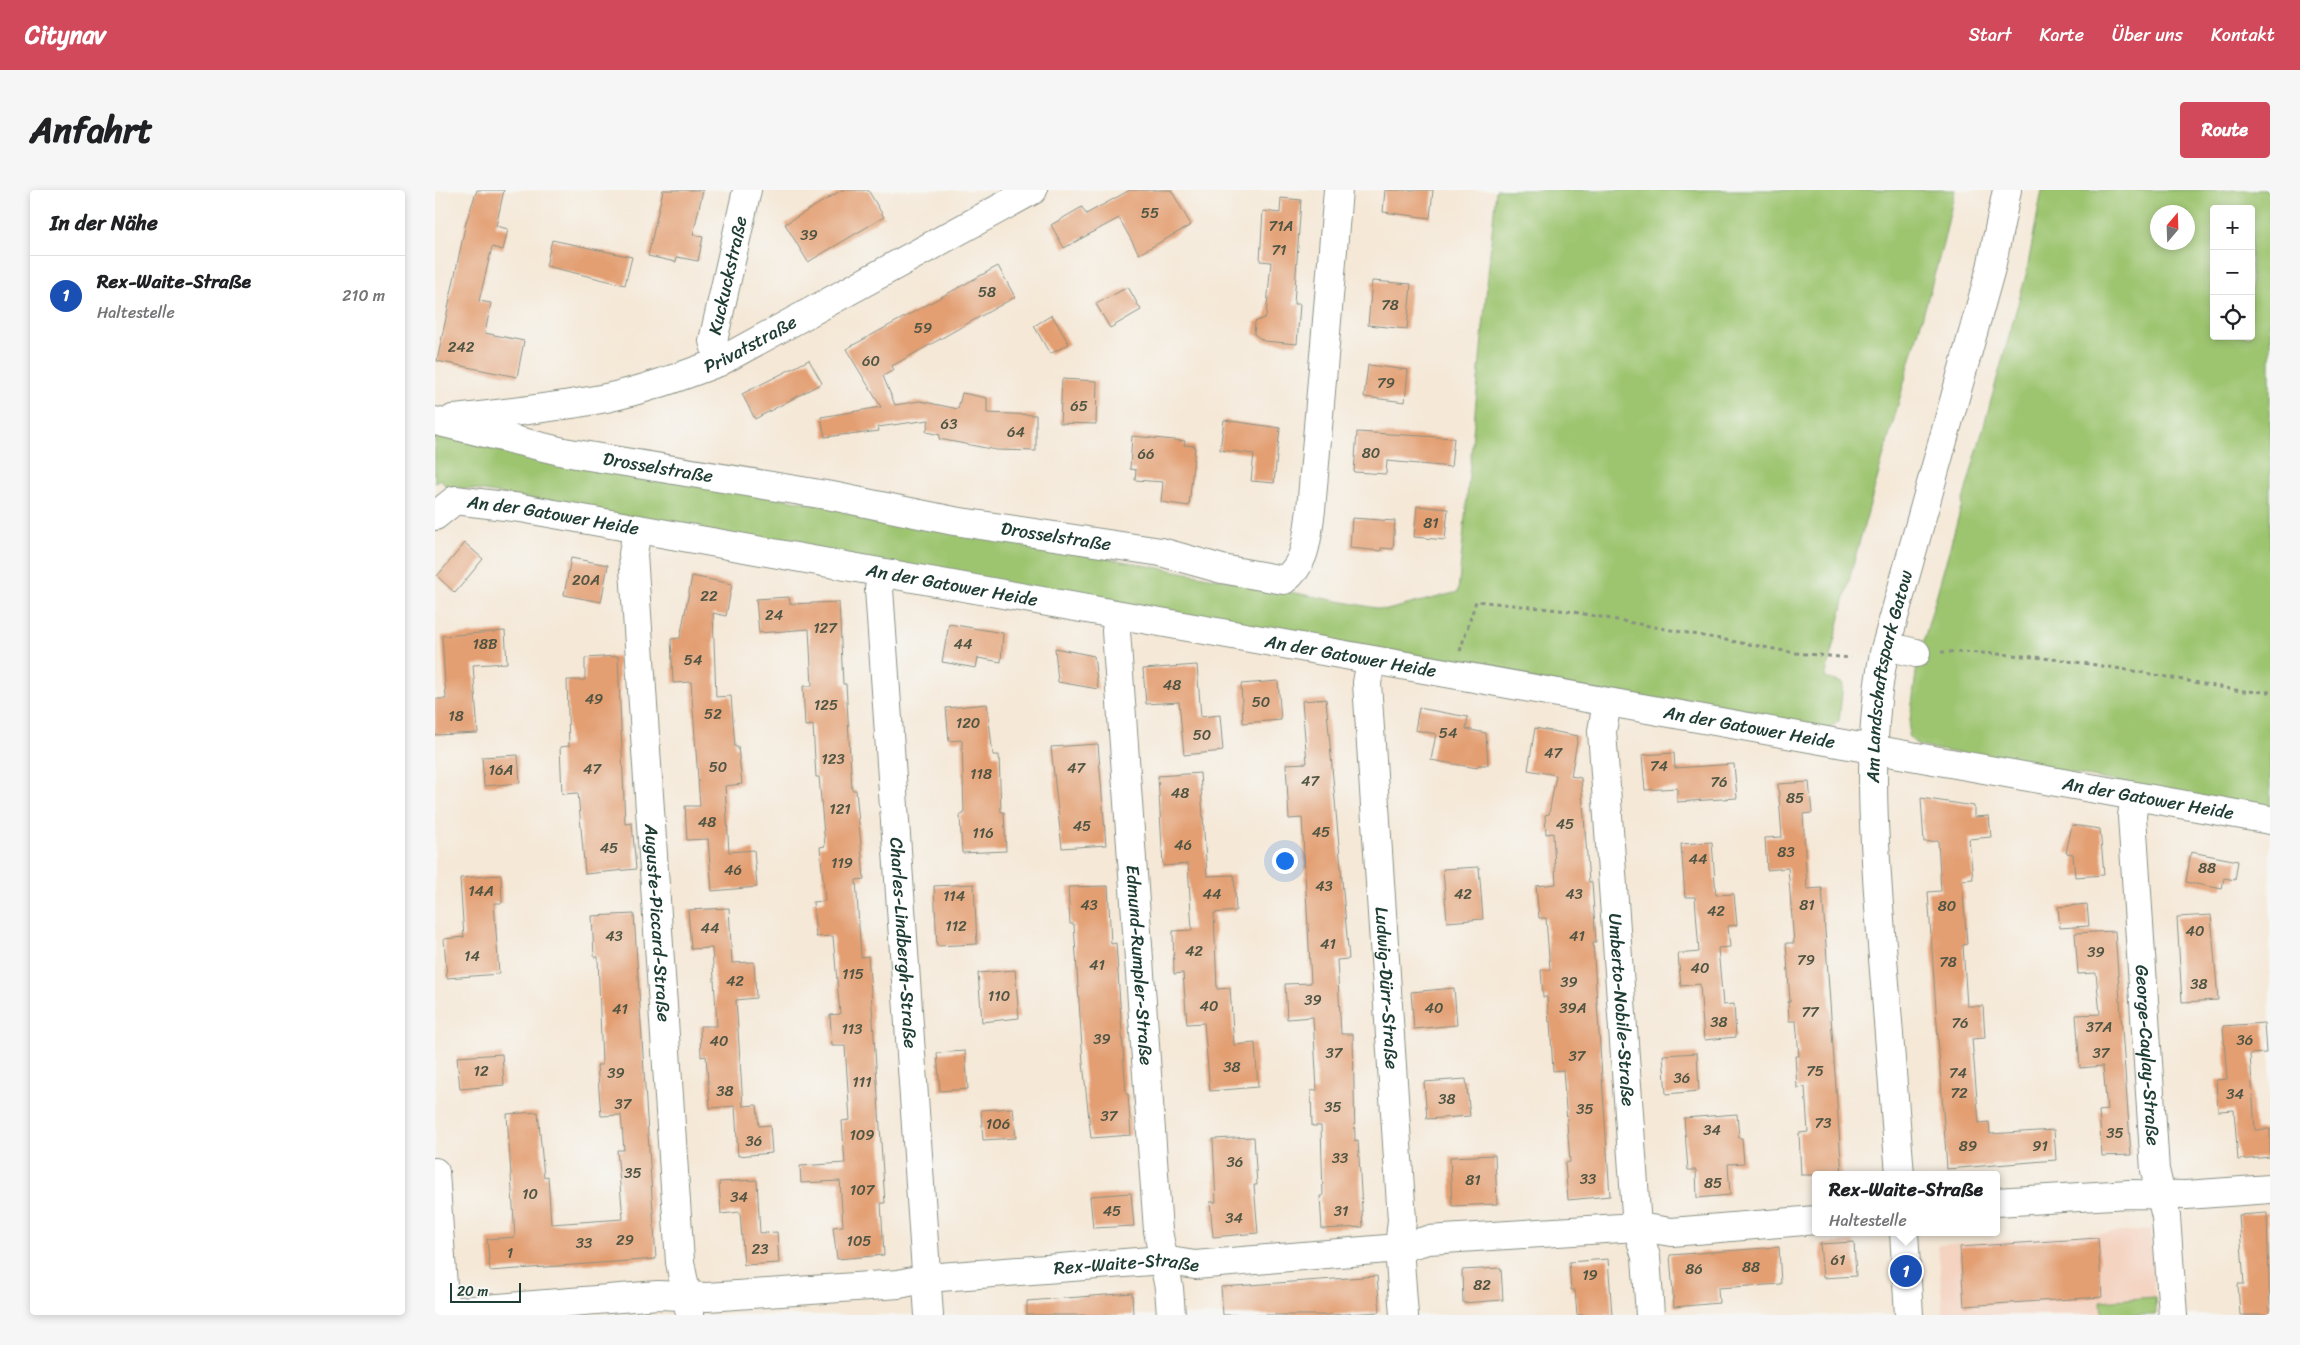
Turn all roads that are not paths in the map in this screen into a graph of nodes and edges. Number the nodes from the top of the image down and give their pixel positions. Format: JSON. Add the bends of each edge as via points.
{"nodes":[{"id":1,"x":747,"y":190,"type":"edge"},
{"id":2,"x":1033,"y":190,"type":"edge"},
{"id":3,"x":1338,"y":190,"type":"edge"},
{"id":4,"x":2007,"y":190,"type":"edge"},
{"id":5,"x":719,"y":362,"type":"junction"},
{"id":6,"x":437,"y":421,"type":"edge"},
{"id":7,"x":435,"y":516,"type":"edge"},
{"id":8,"x":637,"y":529,"type":"junction"},
{"id":9,"x":882,"y":573,"type":"junction"},
{"id":10,"x":1118,"y":615,"type":"junction"},
{"id":11,"x":1886,"y":646,"type":"junction"},
{"id":12,"x":1916,"y":654,"type":"road end"},
{"id":13,"x":1371,"y":660,"type":"junction"},
{"id":14,"x":1607,"y":703,"type":"junction"},
{"id":15,"x":1873,"y":750,"type":"junction"},
{"id":16,"x":2135,"y":796,"type":"junction"},
{"id":17,"x":2270,"y":820,"type":"edge"},
{"id":18,"x":1900,"y":1171,"type":"edge"},
{"id":19,"x":435,"y":1172,"type":"edge"},
{"id":20,"x":2270,"y":1189,"type":"edge"},
{"id":21,"x":2162,"y":1195,"type":"junction"},
{"id":22,"x":2000,"y":1202,"type":"edge"},
{"id":23,"x":1812,"y":1220,"type":"edge"},
{"id":24,"x":1637,"y":1227,"type":"junction"},
{"id":25,"x":1904,"y":1236,"type":"edge"},
{"id":26,"x":1399,"y":1248,"type":"junction"},
{"id":27,"x":1163,"y":1260,"type":"junction"},
{"id":28,"x":927,"y":1278,"type":"junction"},
{"id":29,"x":689,"y":1306,"type":"edge"},
{"id":30,"x":442,"y":1313,"type":"edge"},
{"id":31,"x":929,"y":1315,"type":"edge"},
{"id":32,"x":1171,"y":1315,"type":"edge"},
{"id":33,"x":1404,"y":1315,"type":"edge"},
{"id":34,"x":1650,"y":1315,"type":"edge"},
{"id":35,"x":1909,"y":1315,"type":"edge"},
{"id":36,"x":2173,"y":1315,"type":"edge"}],
"edges":[{"from":1,"to":5,"type":"street","name":"Kuckuckstraße","via":[[713,341]]},
{"from":2,"to":5,"type":"street","name":"Privatstraße"},
{"from":3,"to":6,"type":"street","name":"Drosselstraße","via":[[1311,510],[1305,551],[1298,568],[1284,580],[1223,569],[1161,552],[954,521],[832,496],[564,452]]},
{"from":4,"to":11,"type":"street","name":"Am Landschaftspark Gatow","via":[[1991,268]]},
{"from":5,"to":6,"type":"street","name":"Privatstraße","via":[[607,398]]},
{"from":7,"to":8,"type":"street","name":"An der Gatower Heide","via":[[455,500]]},
{"from":8,"to":9,"type":"street","name":"An der Gatower Heide"},
{"from":8,"to":29,"type":"street","name":"Auguste-Piccard-Straße","via":[[634,564],[680,1262]]},
{"from":9,"to":10,"type":"street","name":"An der Gatower Heide"},
{"from":9,"to":28,"type":"street","name":"Charles-Lindbergh-Straße","via":[[879,589]]},
{"from":10,"to":13,"type":"street","name":"An der Gatower Heide"},
{"from":10,"to":27,"type":"street","name":"Edmund-Rumpler-Straße","via":[[1116,631],[1157,1222]]},
{"from":11,"to":12,"type":"street"},
{"from":11,"to":15,"type":"street","name":"Am Landschaftspark Gatow","via":[[1877,690]]},
{"from":13,"to":14,"type":"street","name":"An der Gatower Heide"},
{"from":13,"to":26,"type":"street","name":"Ludwig-Dürr-Straße","via":[[1367,684],[1402,1220]]},
{"from":14,"to":15,"type":"street","name":"An der Gatower Heide"},
{"from":14,"to":24,"type":"street","name":"Umberto-Nobile-Straße","via":[[1602,732]]},
{"from":15,"to":16,"type":"street","name":"An der Gatower Heide"},
{"from":15,"to":18,"type":"street","name":"Am Landschaftspark Gatow","via":[[1874,835]]},
{"from":16,"to":17,"type":"street","name":"An der Gatower Heide"},
{"from":16,"to":21,"type":"street","name":"George-Caylay-Straße","via":[[2132,816],[2155,1170]]},
{"from":19,"to":30,"type":"street"},
{"from":20,"to":21,"type":"street"},
{"from":21,"to":22,"type":"street"},
{"from":21,"to":36,"type":"street","name":"George-Caylay-Straße"},
{"from":23,"to":24,"type":"street","name":"Rex-Waite-Straße","via":[[1672,1232]]},
{"from":24,"to":26,"type":"street","name":"Rex-Waite-Straße","via":[[1428,1240]]},
{"from":24,"to":34,"type":"street","name":"Umberto-Nobile-Straße","via":[[1646,1257]]},
{"from":25,"to":35,"type":"street"},
{"from":26,"to":27,"type":"street","name":"Rex-Waite-Straße","via":[[1195,1264]]},
{"from":26,"to":33,"type":"street","name":"Ludwig-Dürr-Straße"},
{"from":27,"to":28,"type":"street","name":"Rex-Waite-Straße"},
{"from":27,"to":32,"type":"street","name":"Edmund-Rumpler-Straße"},
{"from":28,"to":29,"type":"street","name":"Rex-Waite-Straße","via":[[890,1284],[707,1297]]},
{"from":28,"to":31,"type":"street","name":"Charles-Lindbergh-Straße"},
{"from":29,"to":30,"type":"street","name":"Rex-Waite-Straße","via":[[659,1295]]}]}
